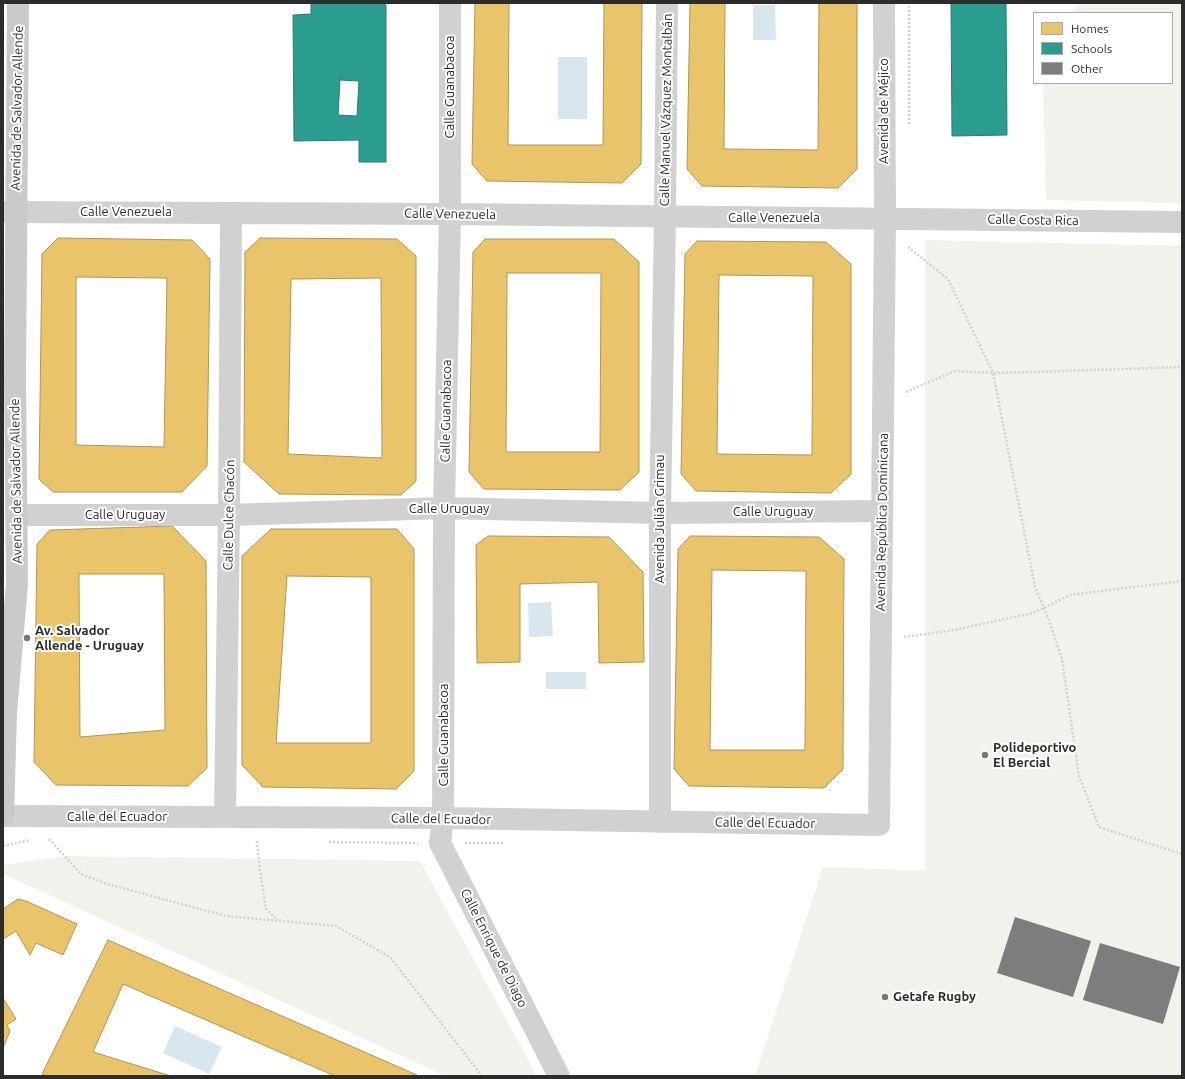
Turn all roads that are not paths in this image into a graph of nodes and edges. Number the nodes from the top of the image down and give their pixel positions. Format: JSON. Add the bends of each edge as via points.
{"nodes":[{"id":1,"x":18,"y":3,"type":"edge"},
{"id":2,"x":450,"y":3,"type":"edge"},
{"id":3,"x":667,"y":3,"type":"edge"},
{"id":4,"x":884,"y":3,"type":"edge"},
{"id":5,"x":9,"y":212,"type":"edge"},
{"id":6,"x":231,"y":213,"type":"junction"},
{"id":7,"x":450,"y":214,"type":"junction"},
{"id":8,"x":665,"y":217,"type":"junction"},
{"id":9,"x":885,"y":219,"type":"junction"},
{"id":10,"x":1182,"y":222,"type":"edge"},
{"id":11,"x":3,"y":348,"type":"edge"},
{"id":12,"x":15,"y":377,"type":"junction"},
{"id":13,"x":444,"y":508,"type":"junction"},
{"id":14,"x":882,"y":511,"type":"junction"},
{"id":15,"x":660,"y":513,"type":"junction"},
{"id":16,"x":16,"y":515,"type":"junction"},
{"id":17,"x":229,"y":516,"type":"junction"},
{"id":18,"x":17,"y":584,"type":"junction"},
{"id":19,"x":3,"y":628,"type":"edge"},
{"id":20,"x":3,"y":816,"type":"edge"},
{"id":21,"x":225,"y":817,"type":"junction"},
{"id":22,"x":443,"y":818,"type":"junction"},
{"id":23,"x":660,"y":822,"type":"junction"},
{"id":24,"x":879,"y":825,"type":"joint"},
{"id":25,"x":559,"y":1076,"type":"edge"}],
"edges":[{"from":1,"to":5,"type":"street","name":"Avenida de Salvador Allende"},
{"from":2,"to":7,"type":"street","name":"Calle Guanabacoa"},
{"from":3,"to":8,"type":"street","name":"Calle Manuel Vázquez Montalbán"},
{"from":4,"to":9,"type":"street","name":"Avenida de Méjico"},
{"from":5,"to":6,"type":"street","name":"Calle Venezuela"},
{"from":5,"to":12,"type":"street","name":"Avenida de Salvador Allende"},
{"from":6,"to":7,"type":"street","name":"Calle Venezuela"},
{"from":6,"to":17,"type":"street","name":"Calle Dulce Chacón"},
{"from":7,"to":8,"type":"street","name":"Calle Venezuela"},
{"from":7,"to":13,"type":"street","name":"Calle Guanabacoa"},
{"from":8,"to":9,"type":"street","name":"Calle Venezuela"},
{"from":8,"to":15,"type":"street","name":"Avenida Julián Grimau"},
{"from":9,"to":10,"type":"street","name":"Calle Costa Rica"},
{"from":9,"to":14,"type":"street","name":"Avenida República Dominicana"},
{"from":11,"to":12,"type":"street","name":"Avenida de Salvador Allende"},
{"from":12,"to":16,"type":"street","name":"Avenida de Salvador Allende"},
{"from":13,"to":15,"type":"street","name":"Calle Uruguay"},
{"from":13,"to":17,"type":"street","name":"Calle Uruguay"},
{"from":13,"to":22,"type":"street","name":"Calle Guanabacoa"},
{"from":14,"to":15,"type":"street","name":"Calle Uruguay"},
{"from":14,"to":24,"type":"street","name":"Avenida República Dominicana"},
{"from":15,"to":23,"type":"street","name":"Avenida Julián Grimau"},
{"from":16,"to":17,"type":"street","name":"Calle Uruguay"},
{"from":16,"to":18,"type":"street","name":"Avenida de Salvador Allende"},
{"from":17,"to":21,"type":"street","name":"Calle Dulce Chacón"},
{"from":18,"to":19,"type":"street","name":"Avenida de Salvador Allende"},
{"from":18,"to":20,"type":"street","name":"Avenida de Salvador Allende","via":[[6,713]]},
{"from":20,"to":21,"type":"street","name":"Calle del Ecuador"},
{"from":21,"to":22,"type":"street","name":"Calle del Ecuador"},
{"from":22,"to":23,"type":"street","name":"Calle del Ecuador"},
{"from":22,"to":25,"type":"street","name":"Calle Enrique de Diago","via":[[440,843]]},
{"from":23,"to":24,"type":"street","name":"Calle del Ecuador"}]}
